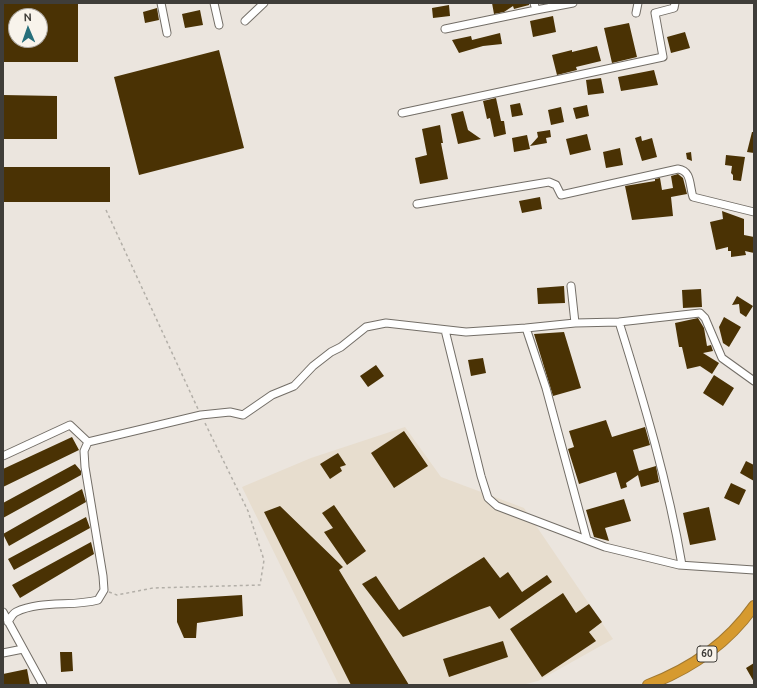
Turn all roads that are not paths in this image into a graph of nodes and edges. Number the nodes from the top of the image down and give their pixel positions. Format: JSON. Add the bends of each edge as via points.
{"nodes":[{"id":1,"x":161,"y":3,"type":"edge"},
{"id":2,"x":214,"y":3,"type":"edge"},
{"id":3,"x":264,"y":3,"type":"edge"},
{"id":4,"x":573,"y":3,"type":"edge"},
{"id":5,"x":638,"y":3,"type":"edge"},
{"id":6,"x":675,"y":3,"type":"edge"},
{"id":7,"x":535,"y":6,"type":"edge"},
{"id":8,"x":636,"y":13,"type":"dead end"},
{"id":9,"x":245,"y":21,"type":"dead end"},
{"id":10,"x":219,"y":25,"type":"dead end"},
{"id":11,"x":445,"y":29,"type":"dead end"},
{"id":12,"x":167,"y":33,"type":"dead end"},
{"id":13,"x":402,"y":113,"type":"dead end"},
{"id":14,"x":417,"y":204,"type":"dead end"},
{"id":15,"x":754,"y":212,"type":"edge"},
{"id":16,"x":571,"y":286,"type":"dead end"},
{"id":17,"x":619,"y":322,"type":"junction"},
{"id":18,"x":575,"y":323,"type":"junction"},
{"id":19,"x":526,"y":328,"type":"junction"},
{"id":20,"x":445,"y":330,"type":"junction"},
{"id":21,"x":754,"y":381,"type":"edge"},
{"id":22,"x":88,"y":442,"type":"junction"},
{"id":23,"x":3,"y":456,"type":"edge"},
{"id":24,"x":587,"y":540,"type":"junction"},
{"id":25,"x":682,"y":566,"type":"junction"},
{"id":26,"x":754,"y":570,"type":"edge"},
{"id":27,"x":754,"y":606,"type":"edge"},
{"id":28,"x":3,"y":612,"type":"edge"},
{"id":29,"x":8,"y":622,"type":"junction"},
{"id":30,"x":23,"y":649,"type":"junction"},
{"id":31,"x":3,"y":653,"type":"edge"},
{"id":32,"x":43,"y":685,"type":"edge"},
{"id":33,"x":648,"y":685,"type":"edge"}],
"edges":[{"from":1,"to":12,"type":"street"},
{"from":2,"to":10,"type":"street"},
{"from":3,"to":9,"type":"street"},
{"from":4,"to":7,"type":"street"},
{"from":5,"to":8,"type":"street"},
{"from":6,"to":13,"type":"street","via":[[674,8],[655,14],[663,57]]},
{"from":7,"to":11,"type":"street"},
{"from":14,"to":15,"type":"street","via":[[549,182],[556,185],[560,195],[678,169],[686,171],[689,175],[693,196]]},
{"from":16,"to":18,"type":"street"},
{"from":17,"to":18,"type":"street"},
{"from":17,"to":21,"type":"street","via":[[700,313],[706,318],[722,358]]},
{"from":17,"to":25,"type":"street","via":[[661,466],[675,522]]},
{"from":18,"to":19,"type":"street"},
{"from":19,"to":20,"type":"street","via":[[466,332]]},
{"from":19,"to":24,"type":"street","via":[[546,388]]},
{"from":20,"to":22,"type":"street","via":[[386,324],[366,326],[313,366],[294,386],[272,395],[243,415],[230,412],[201,415]]},
{"from":20,"to":24,"type":"street","via":[[488,498],[497,506]]},
{"from":22,"to":23,"type":"street","via":[[70,425]]},
{"from":22,"to":29,"type":"street","via":[[84,456],[101,556],[104,590],[98,600],[84,604],[31,607],[14,613]]},
{"from":24,"to":25,"type":"street","via":[[605,547]]},
{"from":25,"to":26,"type":"street"},
{"from":27,"to":33,"type":"highway","number":"60","via":[[730,635],[705,656]]},
{"from":28,"to":29,"type":"street"},
{"from":29,"to":30,"type":"street"},
{"from":30,"to":31,"type":"street"},
{"from":30,"to":32,"type":"street"}]}
